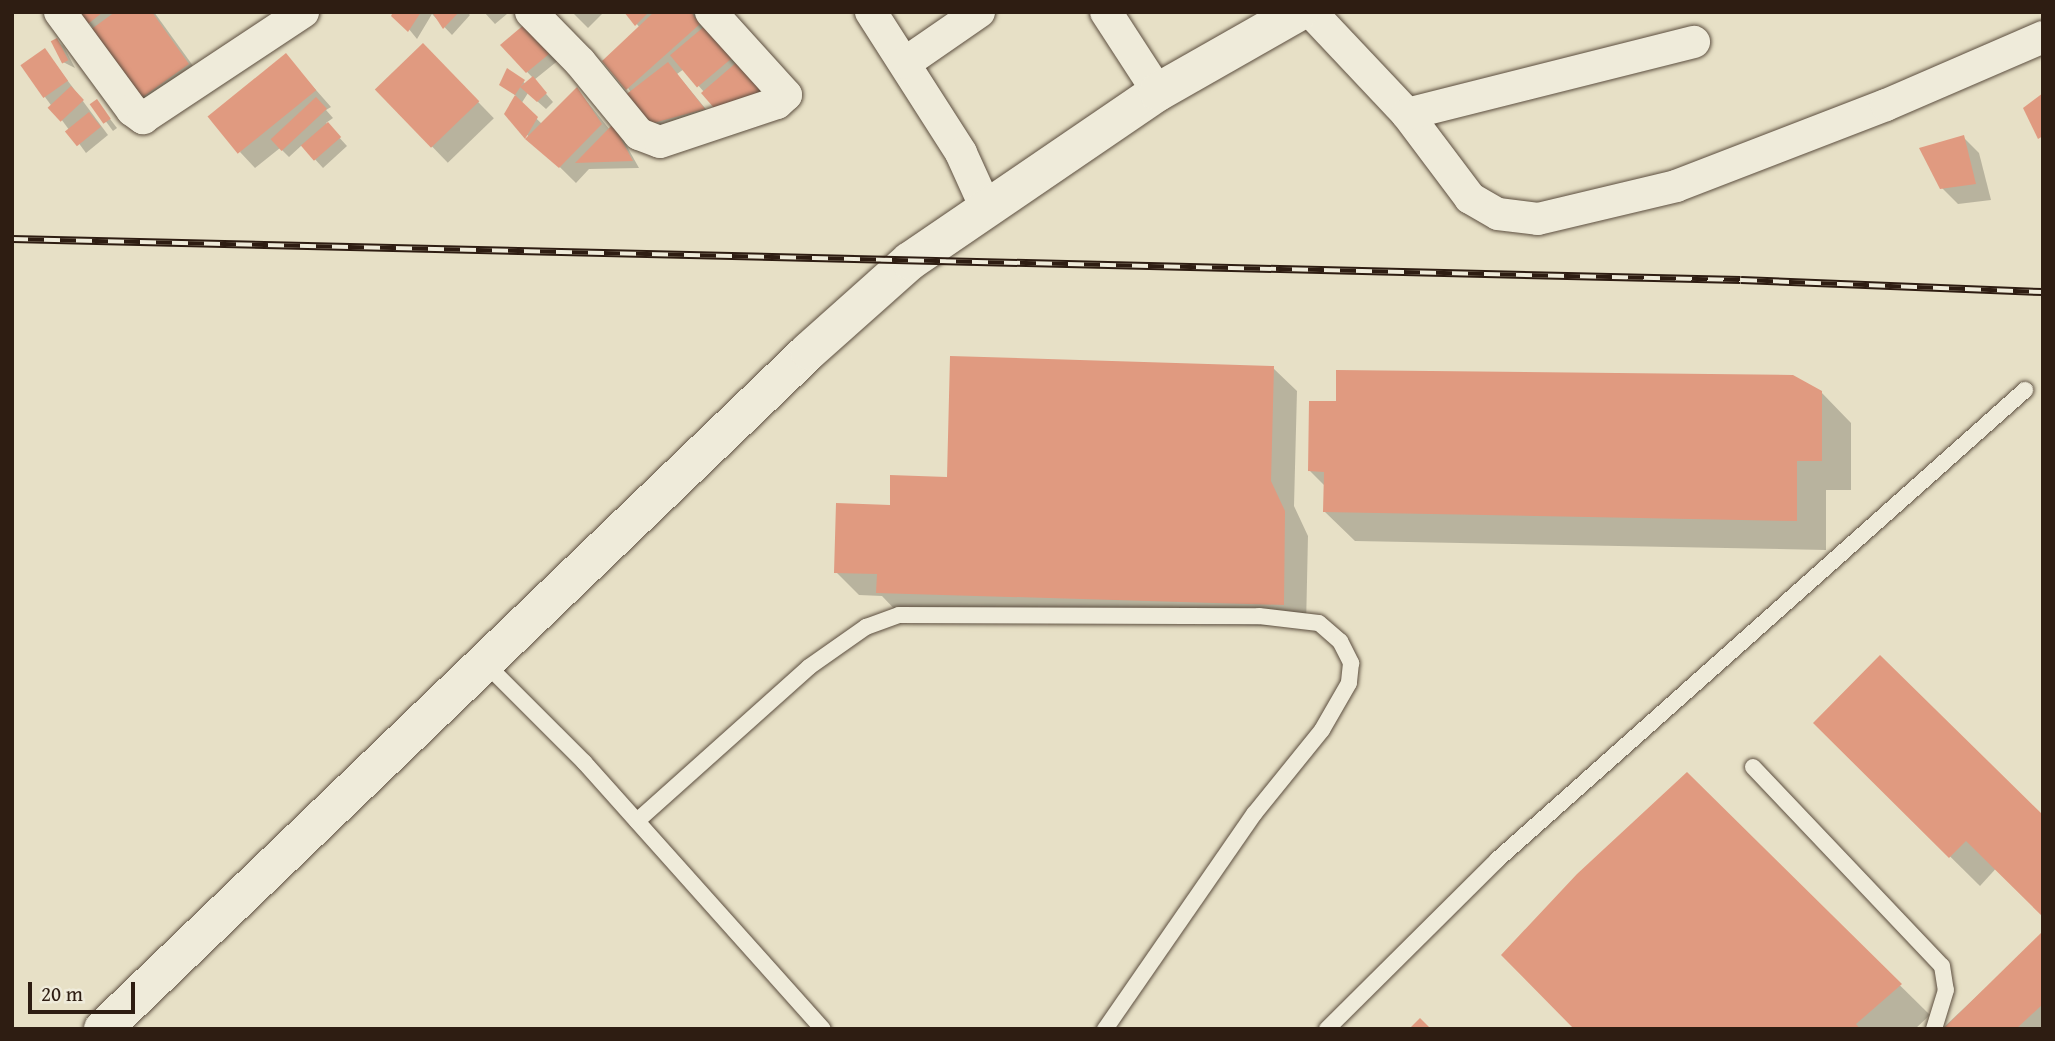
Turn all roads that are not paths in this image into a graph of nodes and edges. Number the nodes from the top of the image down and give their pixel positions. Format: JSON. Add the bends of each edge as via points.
{"nodes":[{"id":1,"x":60,"y":12,"type":"edge"},
{"id":2,"x":303,"y":12,"type":"edge"},
{"id":3,"x":531,"y":12,"type":"edge"},
{"id":4,"x":711,"y":12,"type":"edge"},
{"id":5,"x":871,"y":12,"type":"edge"},
{"id":6,"x":979,"y":12,"type":"edge"},
{"id":7,"x":1106,"y":12,"type":"edge"},
{"id":8,"x":1299,"y":12,"type":"edge"},
{"id":9,"x":1311,"y":12,"type":"edge"},
{"id":10,"x":2043,"y":37,"type":"edge"},
{"id":11,"x":1694,"y":42,"type":"dead end"},
{"id":12,"x":905,"y":63,"type":"junction"},
{"id":13,"x":1158,"y":92,"type":"junction"},
{"id":14,"x":1406,"y":114,"type":"junction"},
{"id":15,"x":986,"y":208,"type":"junction"},
{"id":16,"x":2025,"y":390,"type":"dead end"},
{"id":17,"x":484,"y":661,"type":"junction"},
{"id":18,"x":1753,"y":767,"type":"dead end"},
{"id":19,"x":637,"y":821,"type":"junction"},
{"id":20,"x":103,"y":1029,"type":"edge"},
{"id":21,"x":823,"y":1029,"type":"edge"},
{"id":22,"x":1105,"y":1029,"type":"edge"},
{"id":23,"x":1327,"y":1029,"type":"edge"},
{"id":24,"x":1934,"y":1029,"type":"edge"}],
"edges":[{"from":1,"to":2,"type":"street","via":[[132,110],[143,118]]},
{"from":3,"to":4,"type":"street","via":[[639,134],[660,142],[777,103],[786,95]]},
{"from":5,"to":12,"type":"street"},
{"from":6,"to":12,"type":"street"},
{"from":7,"to":13,"type":"street"},
{"from":8,"to":13,"type":"main road"},
{"from":9,"to":14,"type":"street"},
{"from":10,"to":14,"type":"street","via":[[1886,105],[1676,187],[1538,219],[1498,214],[1471,198]]},
{"from":11,"to":14,"type":"street"},
{"from":12,"to":15,"type":"street","via":[[961,153]]},
{"from":13,"to":15,"type":"main road"},
{"from":15,"to":17,"type":"main road","via":[[910,261],[809,351]]},
{"from":16,"to":23,"type":"lane","via":[[1497,860]]},
{"from":17,"to":19,"type":"lane"},
{"from":17,"to":20,"type":"main road"},
{"from":18,"to":24,"type":"lane","via":[[1942,966],[1947,989]]},
{"from":19,"to":21,"type":"lane"},
{"from":19,"to":22,"type":"lane","via":[[809,667],[866,627],[899,615],[1259,616],[1319,623],[1340,641],[1351,663],[1349,683],[1322,730],[1230,847]]}]}
